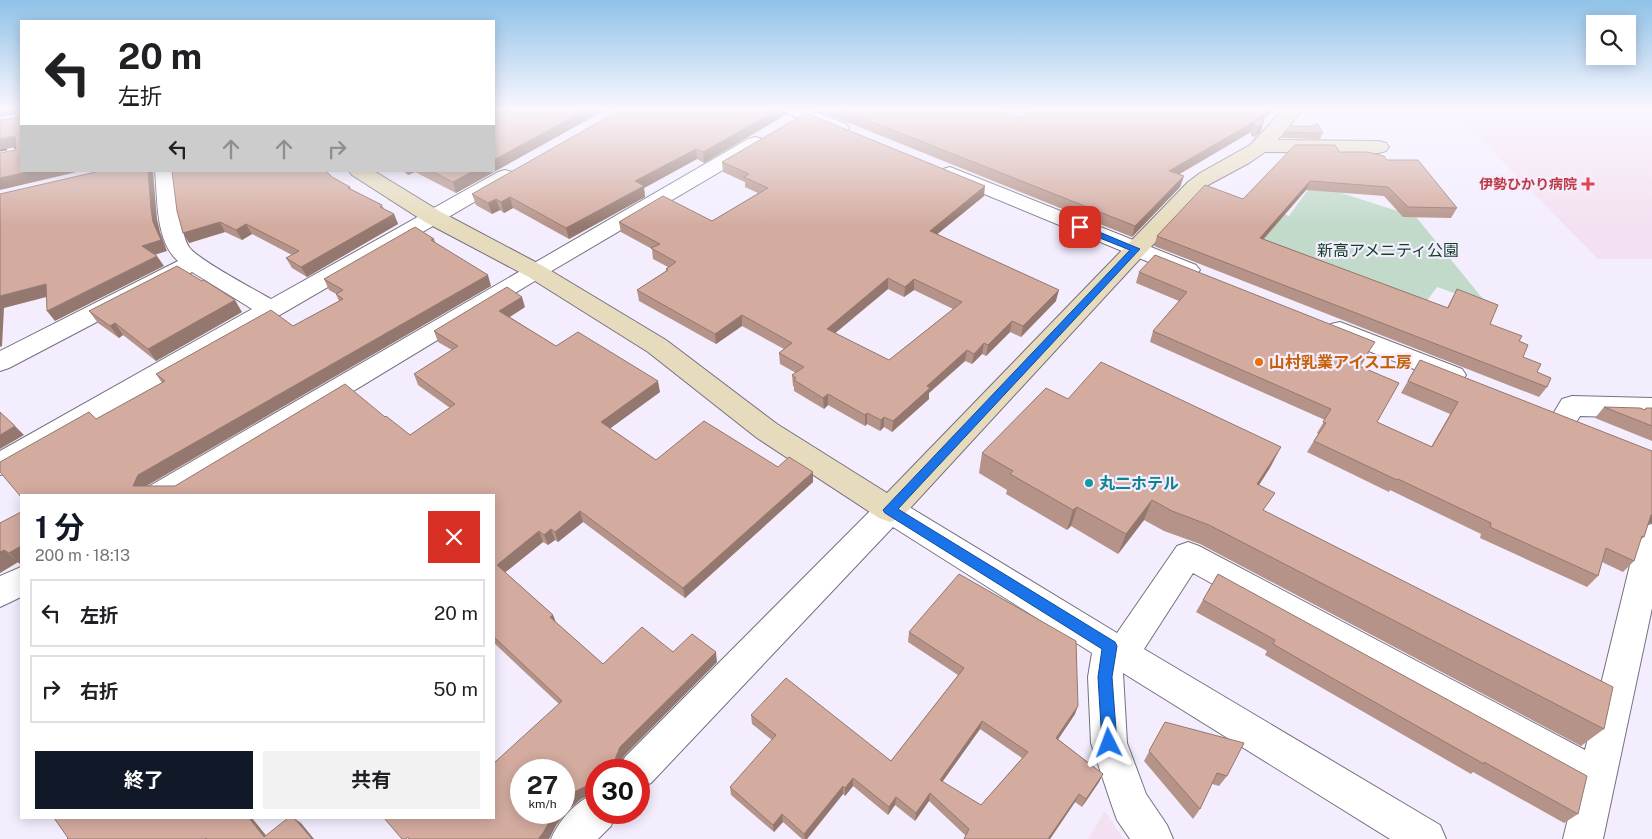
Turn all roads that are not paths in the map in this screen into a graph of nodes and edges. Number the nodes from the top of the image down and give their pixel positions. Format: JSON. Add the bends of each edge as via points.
{"nodes":[{"id":1,"x":741,"y":149,"type":"edge"},
{"id":2,"x":1257,"y":149,"type":"edge"},
{"id":3,"x":933,"y":167,"type":"edge"},
{"id":4,"x":519,"y":168,"type":"edge"},
{"id":5,"x":165,"y":172,"type":"edge"},
{"id":6,"x":361,"y":172,"type":"edge"},
{"id":7,"x":433,"y":216,"type":"junction"},
{"id":8,"x":1136,"y":249,"type":"junction"},
{"id":9,"x":193,"y":262,"type":"junction"},
{"id":10,"x":535,"y":271,"type":"junction"},
{"id":11,"x":1209,"y":278,"type":"edge"},
{"id":12,"x":271,"y":310,"type":"junction"},
{"id":13,"x":1318,"y":322,"type":"edge"},
{"id":14,"x":0,"y":362,"type":"edge"},
{"id":15,"x":1473,"y":383,"type":"edge"},
{"id":16,"x":1652,"y":408,"type":"edge"},
{"id":17,"x":1590,"y":430,"type":"edge"},
{"id":18,"x":0,"y":464,"type":"edge"},
{"id":19,"x":160,"y":494,"type":"edge"},
{"id":20,"x":890,"y":510,"type":"junction"},
{"id":21,"x":1652,"y":536,"type":"edge"},
{"id":22,"x":20,"y":581,"type":"edge"},
{"id":23,"x":0,"y":593,"type":"edge"},
{"id":24,"x":1116,"y":651,"type":"junction"},
{"id":25,"x":649,"y":759,"type":"edge"},
{"id":26,"x":1596,"y":776,"type":"junction"},
{"id":27,"x":585,"y":824,"type":"edge"},
{"id":28,"x":571,"y":839,"type":"edge"},
{"id":29,"x":1153,"y":839,"type":"edge"},
{"id":30,"x":1426,"y":839,"type":"edge"},
{"id":31,"x":1583,"y":839,"type":"edge"}],
"edges":[{"from":1,"to":10,"type":"street"},
{"from":2,"to":8,"type":"street","via":[[1208,174]]},
{"from":3,"to":8,"type":"street"},
{"from":4,"to":7,"type":"street"},
{"from":5,"to":9,"type":"street","via":[[172,233],[179,250]]},
{"from":6,"to":7,"type":"street"},
{"from":7,"to":10,"type":"street"},
{"from":7,"to":12,"type":"street"},
{"from":8,"to":11,"type":"street"},
{"from":8,"to":20,"type":"street"},
{"from":9,"to":12,"type":"street"},
{"from":9,"to":14,"type":"street"},
{"from":10,"to":19,"type":"street"},
{"from":10,"to":20,"type":"street","via":[[657,346],[760,426]]},
{"from":12,"to":18,"type":"street"},
{"from":13,"to":15,"type":"street"},
{"from":16,"to":17,"type":"street","via":[[1572,406],[1555,416]]},
{"from":20,"to":24,"type":"street"},
{"from":20,"to":25,"type":"street"},
{"from":21,"to":26,"type":"street"},
{"from":22,"to":23,"type":"street"},
{"from":24,"to":26,"type":"street","via":[[1188,555]]},
{"from":24,"to":29,"type":"street","via":[[1105,677],[1109,743],[1131,806]]},
{"from":24,"to":30,"type":"street"},
{"from":26,"to":31,"type":"street"},
{"from":27,"to":28,"type":"street"}]}
